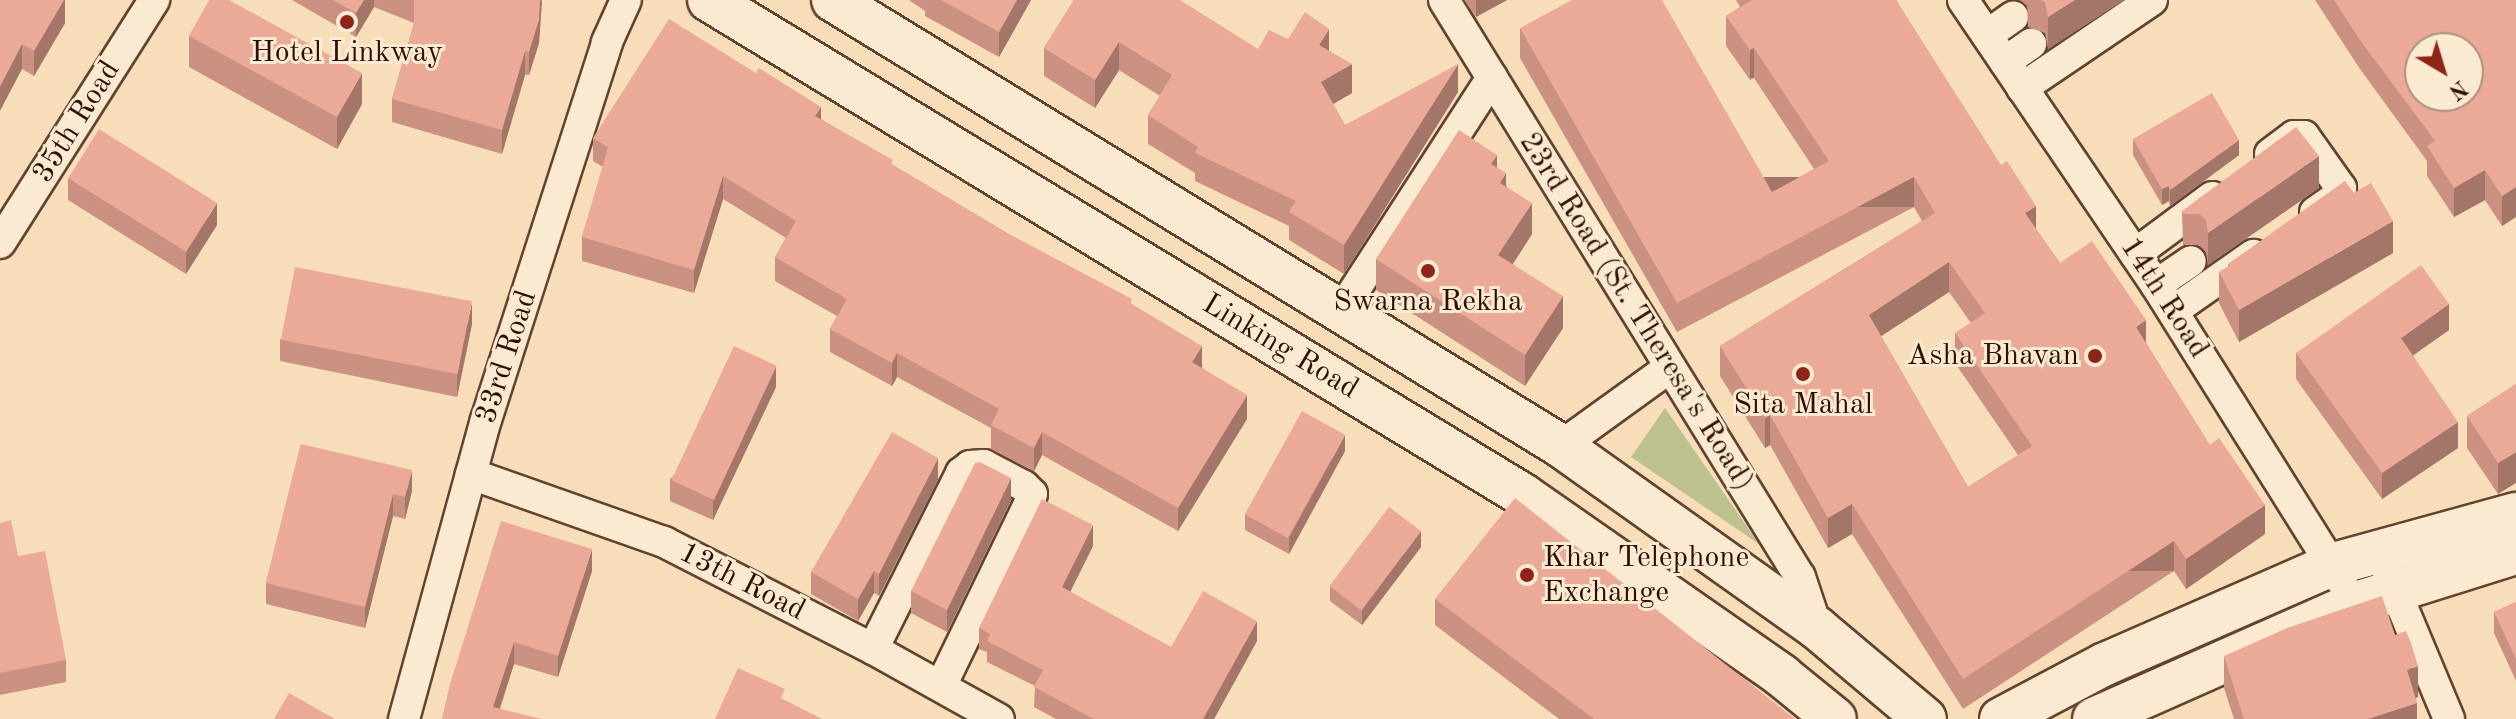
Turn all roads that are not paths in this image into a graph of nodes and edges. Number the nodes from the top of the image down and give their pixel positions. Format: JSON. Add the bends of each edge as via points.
{"nodes":[{"id":1,"x":154,"y":0,"type":"edge"},
{"id":2,"x":626,"y":0,"type":"edge"},
{"id":3,"x":709,"y":0,"type":"edge"},
{"id":4,"x":833,"y":0,"type":"edge"},
{"id":5,"x":1444,"y":0,"type":"edge"},
{"id":6,"x":1963,"y":0,"type":"edge"},
{"id":7,"x":2152,"y":0,"type":"edge"},
{"id":8,"x":2013,"y":17,"type":"dead end"},
{"id":9,"x":1987,"y":35,"type":"junction"},
{"id":10,"x":2031,"y":44,"type":"dead end"},
{"id":11,"x":2005,"y":62,"type":"junction"},
{"id":12,"x":1492,"y":78,"type":"junction"},
{"id":13,"x":2022,"y":88,"type":"junction"},
{"id":14,"x":0,"y":243,"type":"edge"},
{"id":15,"x":2135,"y":254,"type":"junction"},
{"id":16,"x":2191,"y":261,"type":"dead end"},
{"id":17,"x":2156,"y":285,"type":"junction"},
{"id":18,"x":1341,"y":311,"type":"junction"},
{"id":19,"x":2173,"y":311,"type":"junction"},
{"id":20,"x":1669,"y":368,"type":"junction"},
{"id":21,"x":1561,"y":446,"type":"junction"},
{"id":22,"x":471,"y":474,"type":"junction"},
{"id":23,"x":1523,"y":495,"type":"junction"},
{"id":24,"x":2516,"y":514,"type":"edge"},
{"id":25,"x":2379,"y":550,"type":"junction"},
{"id":26,"x":2516,"y":553,"type":"edge"},
{"id":27,"x":2334,"y":564,"type":"junction"},
{"id":28,"x":2393,"y":589,"type":"junction"},
{"id":29,"x":2353,"y":604,"type":"junction"},
{"id":30,"x":1817,"y":628,"type":"junction"},
{"id":31,"x":873,"y":649,"type":"junction"},
{"id":32,"x":2084,"y":674,"type":"junction"},
{"id":33,"x":941,"y":686,"type":"junction"},
{"id":34,"x":2108,"y":716,"type":"edge"},
{"id":35,"x":404,"y":719,"type":"edge"},
{"id":36,"x":999,"y":719,"type":"edge"},
{"id":37,"x":1835,"y":719,"type":"edge"},
{"id":38,"x":1925,"y":719,"type":"edge"},
{"id":39,"x":2001,"y":719,"type":"edge"},
{"id":40,"x":2449,"y":719,"type":"edge"}],
"edges":[{"from":1,"to":14,"type":"street","name":"35th Road"},
{"from":2,"to":22,"type":"street","name":"33rd Road","via":[[607,42]]},
{"from":3,"to":23,"type":"main road","name":"Linking Road"},
{"from":4,"to":18,"type":"main road","name":"Linking Road"},
{"from":5,"to":12,"type":"street","name":"23rd Road (St. Theresa's Road)"},
{"from":6,"to":9,"type":"street","name":"14th Road"},
{"from":7,"to":13,"type":"street"},
{"from":8,"to":9,"type":"street"},
{"from":9,"to":11,"type":"street","name":"14th Road"},
{"from":10,"to":11,"type":"street"},
{"from":11,"to":13,"type":"street","name":"14th Road"},
{"from":12,"to":18,"type":"street"},
{"from":12,"to":20,"type":"street","name":"23rd Road (St. Theresa's Road)"},
{"from":13,"to":15,"type":"street","name":"14th Road"},
{"from":15,"to":17,"type":"street","name":"14th Road"},
{"from":15,"to":19,"type":"street","via":[[2294,136],[2304,136],[2341,188]]},
{"from":16,"to":17,"type":"street"},
{"from":17,"to":19,"type":"street","name":"14th Road"},
{"from":18,"to":21,"type":"main road","name":"Linking Road"},
{"from":19,"to":27,"type":"street","name":"14th Road"},
{"from":20,"to":21,"type":"street"},
{"from":20,"to":30,"type":"street","name":"23rd Road (St. Theresa's Road)","via":[[1800,577]]},
{"from":21,"to":23,"type":"main road"},
{"from":21,"to":30,"type":"main road","name":"Linking Road"},
{"from":22,"to":31,"type":"street","name":"13th Road","via":[[664,542]]},
{"from":22,"to":35,"type":"street","name":"33rd Road"},
{"from":23,"to":37,"type":"main road","name":"Linking Road","via":[[1782,676]]},
{"from":24,"to":25,"type":"main road"},
{"from":25,"to":27,"type":"main road"},
{"from":25,"to":28,"type":"street"},
{"from":26,"to":28,"type":"main road"},
{"from":27,"to":29,"type":"street","name":"14th Road"},
{"from":27,"to":32,"type":"main road"},
{"from":28,"to":29,"type":"main road"},
{"from":28,"to":40,"type":"street"},
{"from":29,"to":34,"type":"main road"},
{"from":30,"to":38,"type":"main road","name":"Linking Road"},
{"from":31,"to":33,"type":"street","name":"13th Road"},
{"from":31,"to":33,"type":"street","via":[[961,473],[984,465],[1024,486],[1032,494],[1029,504]]},
{"from":32,"to":34,"type":"street"},
{"from":32,"to":39,"type":"main road"},
{"from":33,"to":36,"type":"street","name":"13th Road"}]}
